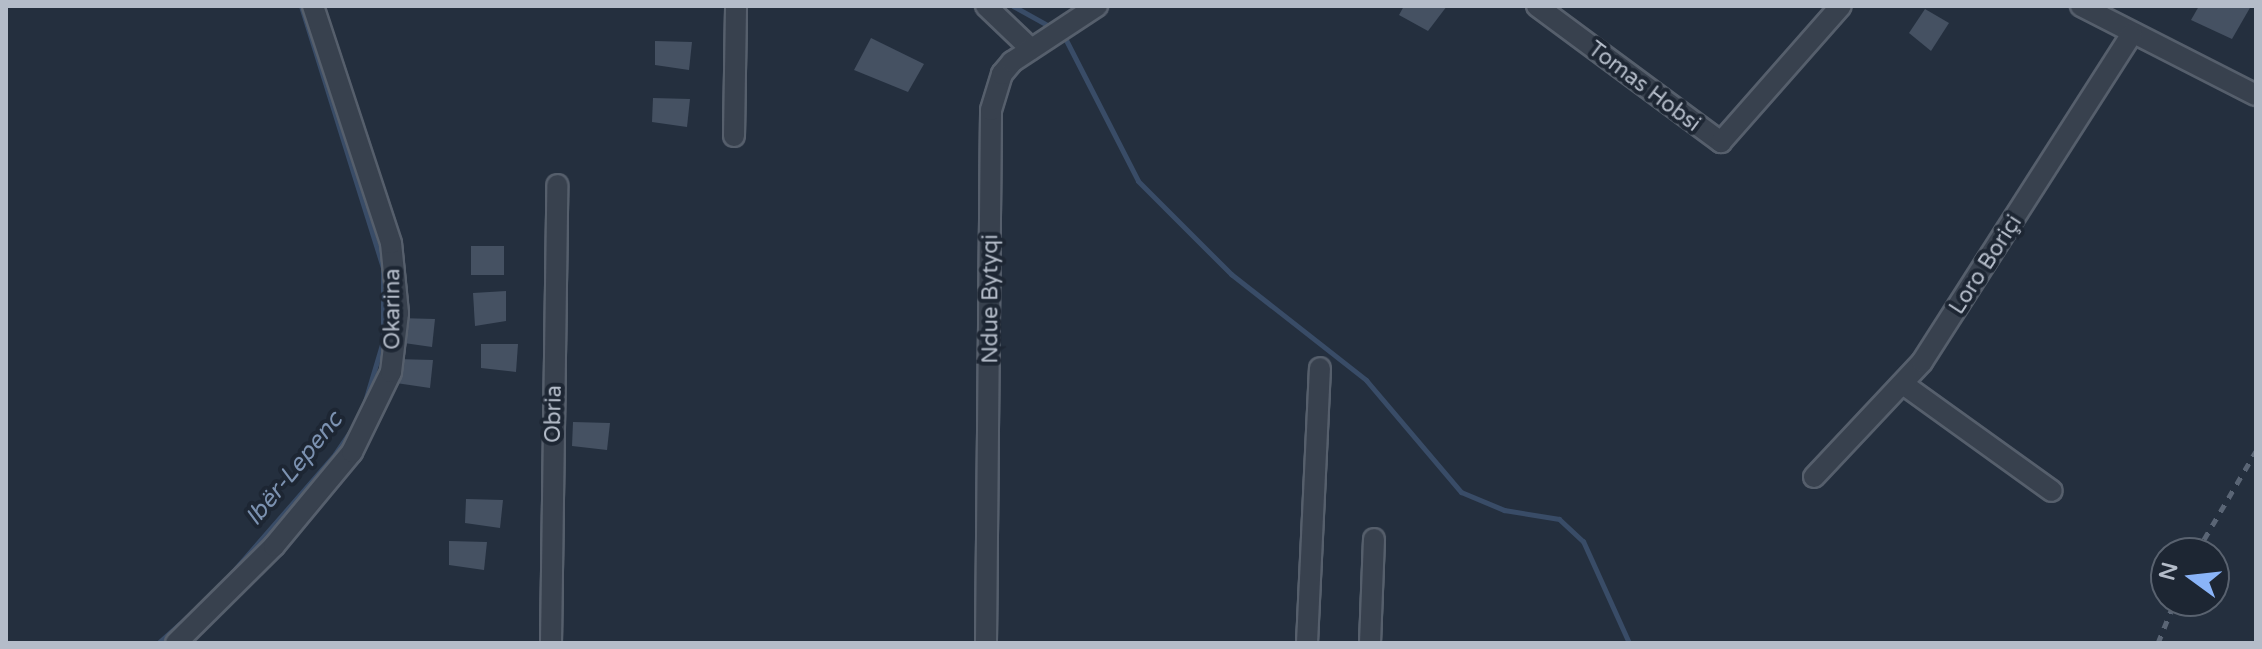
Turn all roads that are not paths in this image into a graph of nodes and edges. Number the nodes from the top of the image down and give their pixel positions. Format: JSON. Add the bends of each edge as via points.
{"nodes":[{"id":1,"x":313,"y":6,"type":"edge"},
{"id":2,"x":736,"y":6,"type":"edge"},
{"id":3,"x":986,"y":6,"type":"edge"},
{"id":4,"x":1097,"y":6,"type":"edge"},
{"id":5,"x":1537,"y":6,"type":"edge"},
{"id":6,"x":1841,"y":6,"type":"edge"},
{"id":7,"x":2081,"y":6,"type":"edge"},
{"id":8,"x":2132,"y":33,"type":"junction"},
{"id":9,"x":1031,"y":49,"type":"junction"},
{"id":10,"x":2256,"y":95,"type":"edge"},
{"id":11,"x":734,"y":136,"type":"dead end"},
{"id":12,"x":557,"y":185,"type":"dead end"},
{"id":13,"x":1320,"y":368,"type":"dead end"},
{"id":14,"x":1903,"y":384,"type":"junction"},
{"id":15,"x":1814,"y":477,"type":"dead end"},
{"id":16,"x":2052,"y":491,"type":"dead end"},
{"id":17,"x":1374,"y":539,"type":"dead end"},
{"id":18,"x":176,"y":643,"type":"edge"},
{"id":19,"x":551,"y":643,"type":"edge"},
{"id":20,"x":986,"y":643,"type":"edge"},
{"id":21,"x":1307,"y":643,"type":"edge"},
{"id":22,"x":1370,"y":643,"type":"edge"}],
"edges":[{"from":1,"to":18,"type":"street","name":"Okarina","via":[[391,243],[398,313],[391,372],[352,452],[274,546]]},
{"from":2,"to":11,"type":"street"},
{"from":3,"to":9,"type":"street"},
{"from":4,"to":9,"type":"street","name":"Ndue Bytyqi"},
{"from":5,"to":6,"type":"street","name":"Tomas Hobsi","via":[[1721,142]]},
{"from":7,"to":8,"type":"street"},
{"from":8,"to":10,"type":"street"},
{"from":8,"to":14,"type":"street","name":"Loro Boriçi","via":[[2002,244]]},
{"from":9,"to":20,"type":"street","name":"Ndue Bytyqi","via":[[1002,74],[991,110]]},
{"from":12,"to":19,"type":"street","name":"Obria"},
{"from":13,"to":21,"type":"street"},
{"from":14,"to":15,"type":"street","name":"Loro Boriçi"},
{"from":14,"to":16,"type":"street"},
{"from":17,"to":22,"type":"street"}]}
